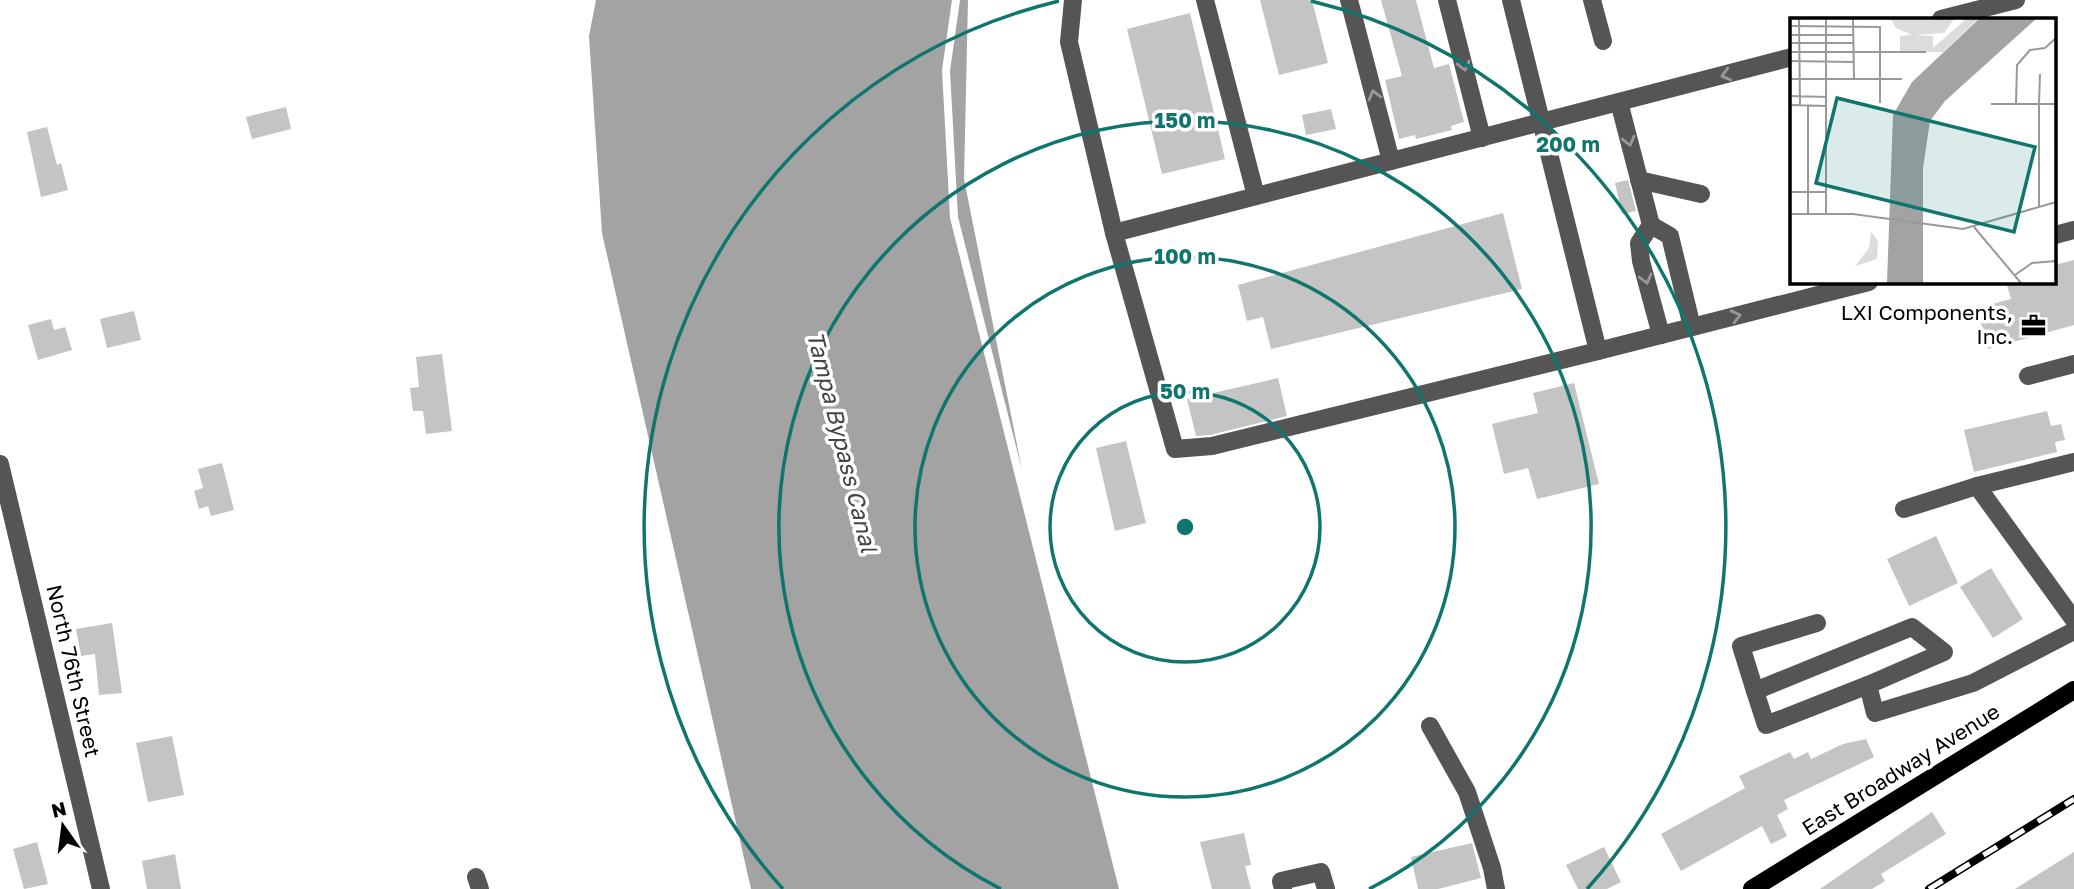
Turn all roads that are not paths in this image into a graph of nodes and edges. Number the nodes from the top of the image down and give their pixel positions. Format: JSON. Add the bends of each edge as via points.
{"nodes":[{"id":1,"x":1073,"y":0,"type":"edge"},
{"id":2,"x":1205,"y":0,"type":"edge"},
{"id":3,"x":1349,"y":0,"type":"edge"},
{"id":4,"x":1447,"y":0,"type":"edge"},
{"id":5,"x":1511,"y":0,"type":"edge"},
{"id":6,"x":1592,"y":0,"type":"edge"},
{"id":7,"x":2016,"y":0,"type":"edge"},
{"id":8,"x":1945,"y":18,"type":"edge"},
{"id":9,"x":1603,"y":41,"type":"dead end"},
{"id":10,"x":1790,"y":58,"type":"edge"},
{"id":11,"x":1619,"y":102,"type":"junction"},
{"id":12,"x":1541,"y":122,"type":"junction"},
{"id":13,"x":1482,"y":138,"type":"junction"},
{"id":14,"x":1391,"y":161,"type":"junction"},
{"id":15,"x":1639,"y":180,"type":"junction"},
{"id":16,"x":1701,"y":194,"type":"dead end"},
{"id":17,"x":1256,"y":196,"type":"junction"},
{"id":18,"x":1651,"y":225,"type":"junction"},
{"id":19,"x":2074,"y":230,"type":"edge"},
{"id":20,"x":1114,"y":233,"type":"junction"},
{"id":21,"x":2056,"y":235,"type":"edge"},
{"id":22,"x":1861,"y":284,"type":"edge"},
{"id":23,"x":1692,"y":327,"type":"junction"},
{"id":24,"x":1661,"y":335,"type":"junction"},
{"id":25,"x":1598,"y":351,"type":"junction"},
{"id":26,"x":2074,"y":364,"type":"edge"},
{"id":27,"x":2028,"y":376,"type":"dead end"},
{"id":28,"x":2074,"y":462,"type":"edge"},
{"id":29,"x":0,"y":464,"type":"edge"},
{"id":30,"x":1977,"y":486,"type":"junction"},
{"id":31,"x":1904,"y":509,"type":"dead end"},
{"id":32,"x":2074,"y":620,"type":"edge"},
{"id":33,"x":1816,"y":623,"type":"dead end"},
{"id":34,"x":2074,"y":631,"type":"edge"},
{"id":35,"x":1868,"y":685,"type":"junction"},
{"id":36,"x":2074,"y":690,"type":"edge"},
{"id":37,"x":1755,"y":691,"type":"junction"},
{"id":38,"x":1430,"y":726,"type":"dead end"},
{"id":39,"x":101,"y":889,"type":"edge"},
{"id":40,"x":1283,"y":889,"type":"edge"},
{"id":41,"x":1326,"y":889,"type":"edge"},
{"id":42,"x":1496,"y":889,"type":"edge"},
{"id":43,"x":1752,"y":889,"type":"edge"}],
"edges":[{"from":1,"to":20,"type":"street","via":[[1069,42]]},
{"from":2,"to":17,"type":"street"},
{"from":14,"to":3,"type":"street","one_way":true},
{"from":4,"to":13,"type":"street","one_way":true},
{"from":5,"to":12,"type":"street"},
{"from":6,"to":9,"type":"street"},
{"from":7,"to":8,"type":"street"},
{"from":10,"to":11,"type":"street","one_way":true},
{"from":11,"to":12,"type":"street"},
{"from":11,"to":15,"type":"street","one_way":true},
{"from":12,"to":13,"type":"street"},
{"from":12,"to":25,"type":"street"},
{"from":13,"to":14,"type":"street"},
{"from":14,"to":17,"type":"street"},
{"from":15,"to":16,"type":"street"},
{"from":15,"to":18,"type":"street"},
{"from":17,"to":20,"type":"street"},
{"from":18,"to":23,"type":"street","via":[[1670,236]]},
{"from":18,"to":24,"type":"street","one_way":true,"via":[[1639,243]]},
{"from":19,"to":21,"type":"street"},
{"from":20,"to":25,"type":"street","via":[[1175,449],[1212,446]]},
{"from":23,"to":22,"type":"street","one_way":true},
{"from":23,"to":24,"type":"street"},
{"from":24,"to":25,"type":"street"},
{"from":26,"to":27,"type":"street"},
{"from":28,"to":30,"type":"street"},
{"from":29,"to":39,"type":"street","name":"North 76th Street"},
{"from":30,"to":31,"type":"street"},
{"from":30,"to":32,"type":"street"},
{"from":33,"to":37,"type":"street","via":[[1741,646]]},
{"from":34,"to":35,"type":"street","via":[[1973,683],[1875,713]]},
{"from":35,"to":37,"type":"street","via":[[1766,725]]},
{"from":35,"to":37,"type":"street","via":[[1944,652],[1912,627]]},
{"from":36,"to":43,"type":"main road","name":"East Broadway Avenue"},
{"from":38,"to":42,"type":"street","via":[[1467,792]]},
{"from":40,"to":41,"type":"street","via":[[1281,881],[1321,872]]}]}
